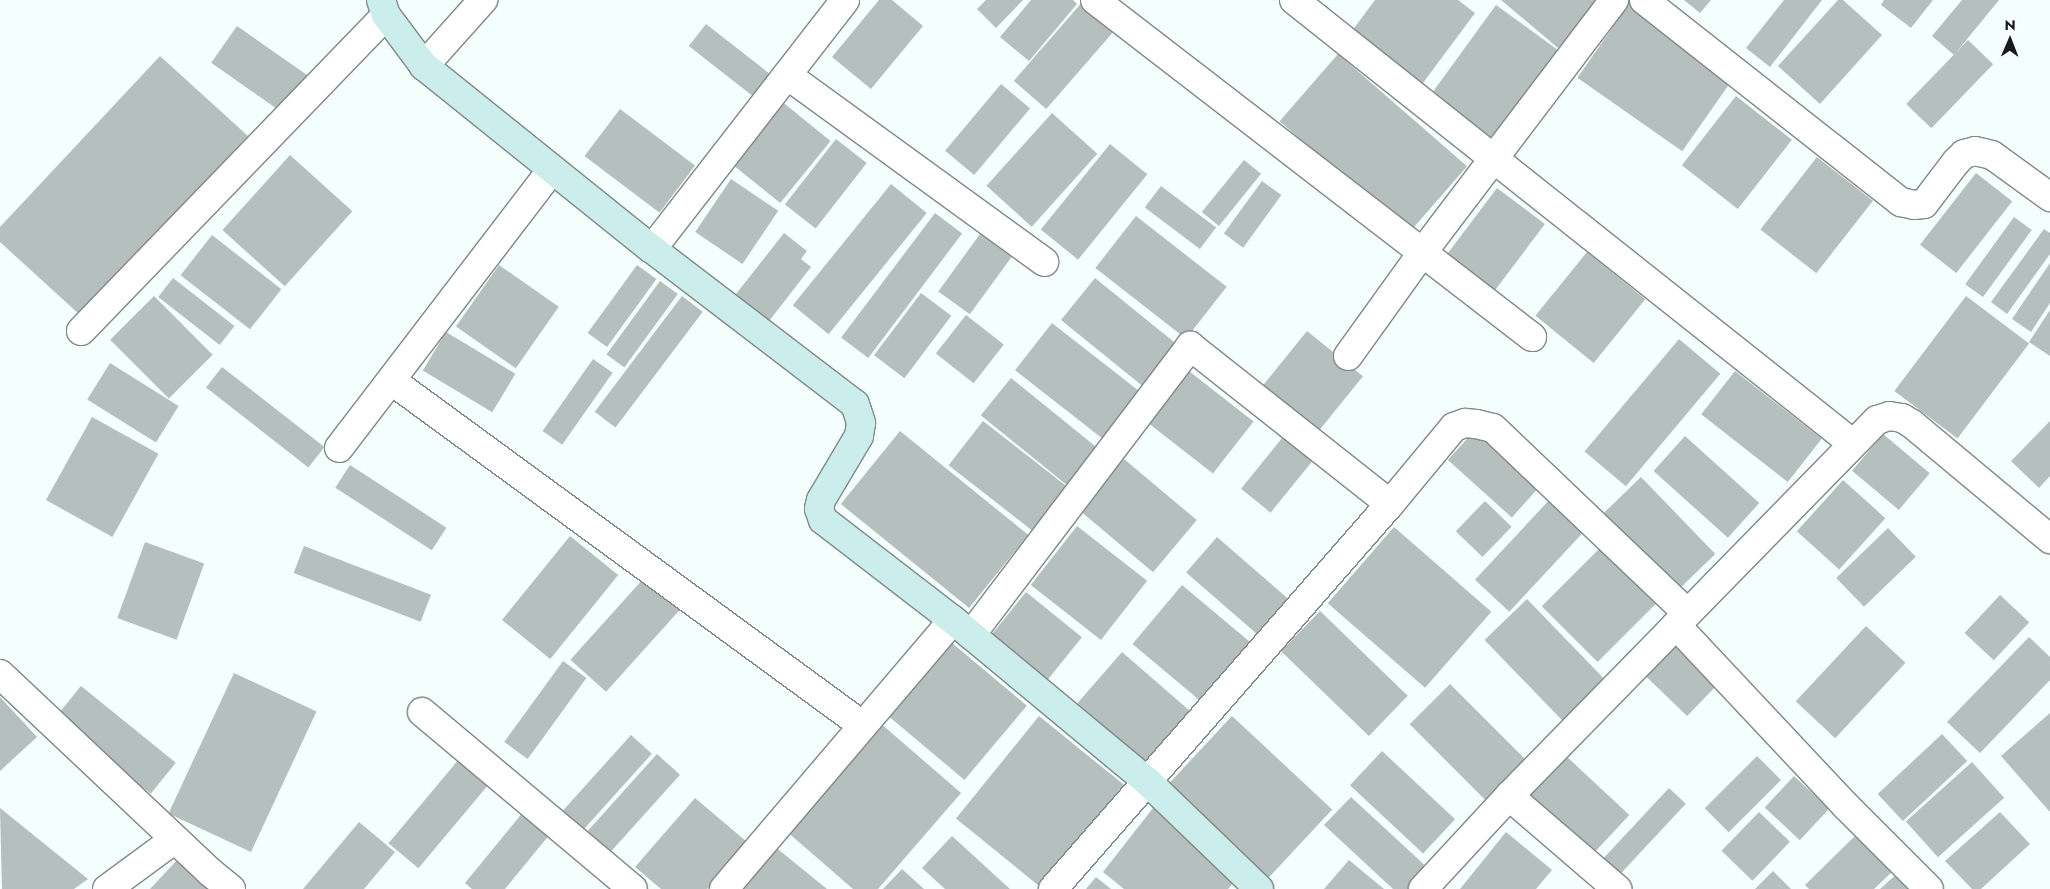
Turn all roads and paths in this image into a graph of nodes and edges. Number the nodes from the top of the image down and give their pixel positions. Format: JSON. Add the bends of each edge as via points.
{"nodes":[{"id":1,"x":483,"y":0,"type":"edge"},
{"id":2,"x":845,"y":0,"type":"edge"},
{"id":3,"x":1095,"y":0,"type":"edge"},
{"id":4,"x":1294,"y":0,"type":"edge"},
{"id":5,"x":1614,"y":0,"type":"edge"},
{"id":6,"x":1644,"y":0,"type":"edge"},
{"id":7,"x":384,"y":7,"type":"edge"},
{"id":8,"x":424,"y":66,"type":"junction"},
{"id":9,"x":787,"y":75,"type":"junction"},
{"id":10,"x":1495,"y":158,"type":"junction"},
{"id":11,"x":552,"y":169,"type":"junction"},
{"id":12,"x":2050,"y":197,"type":"edge"},
{"id":13,"x":652,"y":249,"type":"junction"},
{"id":14,"x":1422,"y":253,"type":"junction"},
{"id":15,"x":1044,"y":262,"type":"dead end"},
{"id":16,"x":82,"y":330,"type":"dead end"},
{"id":17,"x":1532,"y":337,"type":"dead end"},
{"id":18,"x":1348,"y":356,"type":"dead end"},
{"id":19,"x":392,"y":381,"type":"junction"},
{"id":20,"x":1852,"y":443,"type":"junction"},
{"id":21,"x":339,"y":448,"type":"dead end"},
{"id":22,"x":1390,"y":504,"type":"junction"},
{"id":23,"x":2050,"y":540,"type":"edge"},
{"id":24,"x":1682,"y":619,"type":"junction"},
{"id":25,"x":962,"y":627,"type":"junction"},
{"id":26,"x":0,"y":674,"type":"edge"},
{"id":27,"x":422,"y":712,"type":"dead end"},
{"id":28,"x":862,"y":725,"type":"junction"},
{"id":29,"x":1148,"y":782,"type":"junction"},
{"id":30,"x":1509,"y":796,"type":"junction"},
{"id":31,"x":175,"y":839,"type":"junction"},
{"id":32,"x":107,"y":889,"type":"edge"},
{"id":33,"x":231,"y":889,"type":"edge"},
{"id":34,"x":633,"y":889,"type":"edge"},
{"id":35,"x":724,"y":889,"type":"edge"},
{"id":36,"x":1053,"y":889,"type":"edge"},
{"id":37,"x":1258,"y":889,"type":"edge"},
{"id":38,"x":1423,"y":889,"type":"edge"},
{"id":39,"x":1617,"y":889,"type":"edge"},
{"id":40,"x":1929,"y":889,"type":"edge"}],
"edges":[{"from":1,"to":8,"type":"street"},
{"from":2,"to":9,"type":"street"},
{"from":3,"to":14,"type":"street"},
{"from":4,"to":10,"type":"street"},
{"from":5,"to":10,"type":"street"},
{"from":6,"to":12,"type":"street","via":[[1901,202],[1924,204],[1956,162],[1964,154],[1975,151],[1992,155]]},
{"from":7,"to":8,"type":"street"},
{"from":7,"to":16,"type":"street"},
{"from":8,"to":11,"type":"street"},
{"from":9,"to":13,"type":"street"},
{"from":9,"to":15,"type":"street"},
{"from":10,"to":14,"type":"street"},
{"from":10,"to":20,"type":"street"},
{"from":11,"to":13,"type":"street"},
{"from":11,"to":19,"type":"street"},
{"from":13,"to":25,"type":"street","via":[[855,404],[861,422],[859,436],[821,500],[819,509],[823,520]]},
{"from":14,"to":17,"type":"street"},
{"from":14,"to":18,"type":"street"},
{"from":19,"to":21,"type":"street"},
{"from":19,"to":28,"type":"street"},
{"from":20,"to":23,"type":"street","via":[[1877,420],[1890,416],[1902,418]]},
{"from":20,"to":24,"type":"street"},
{"from":22,"to":24,"type":"street","via":[[1454,427],[1471,424],[1493,428]]},
{"from":22,"to":25,"type":"street","via":[[1190,346]]},
{"from":22,"to":29,"type":"street"},
{"from":24,"to":30,"type":"street"},
{"from":24,"to":40,"type":"street","via":[[1846,806]]},
{"from":25,"to":28,"type":"street"},
{"from":25,"to":29,"type":"street"},
{"from":26,"to":31,"type":"street"},
{"from":27,"to":34,"type":"street"},
{"from":28,"to":35,"type":"street"},
{"from":29,"to":36,"type":"street"},
{"from":29,"to":37,"type":"street"},
{"from":30,"to":38,"type":"street"},
{"from":30,"to":39,"type":"street"},
{"from":31,"to":32,"type":"street"},
{"from":31,"to":33,"type":"street"}]}
